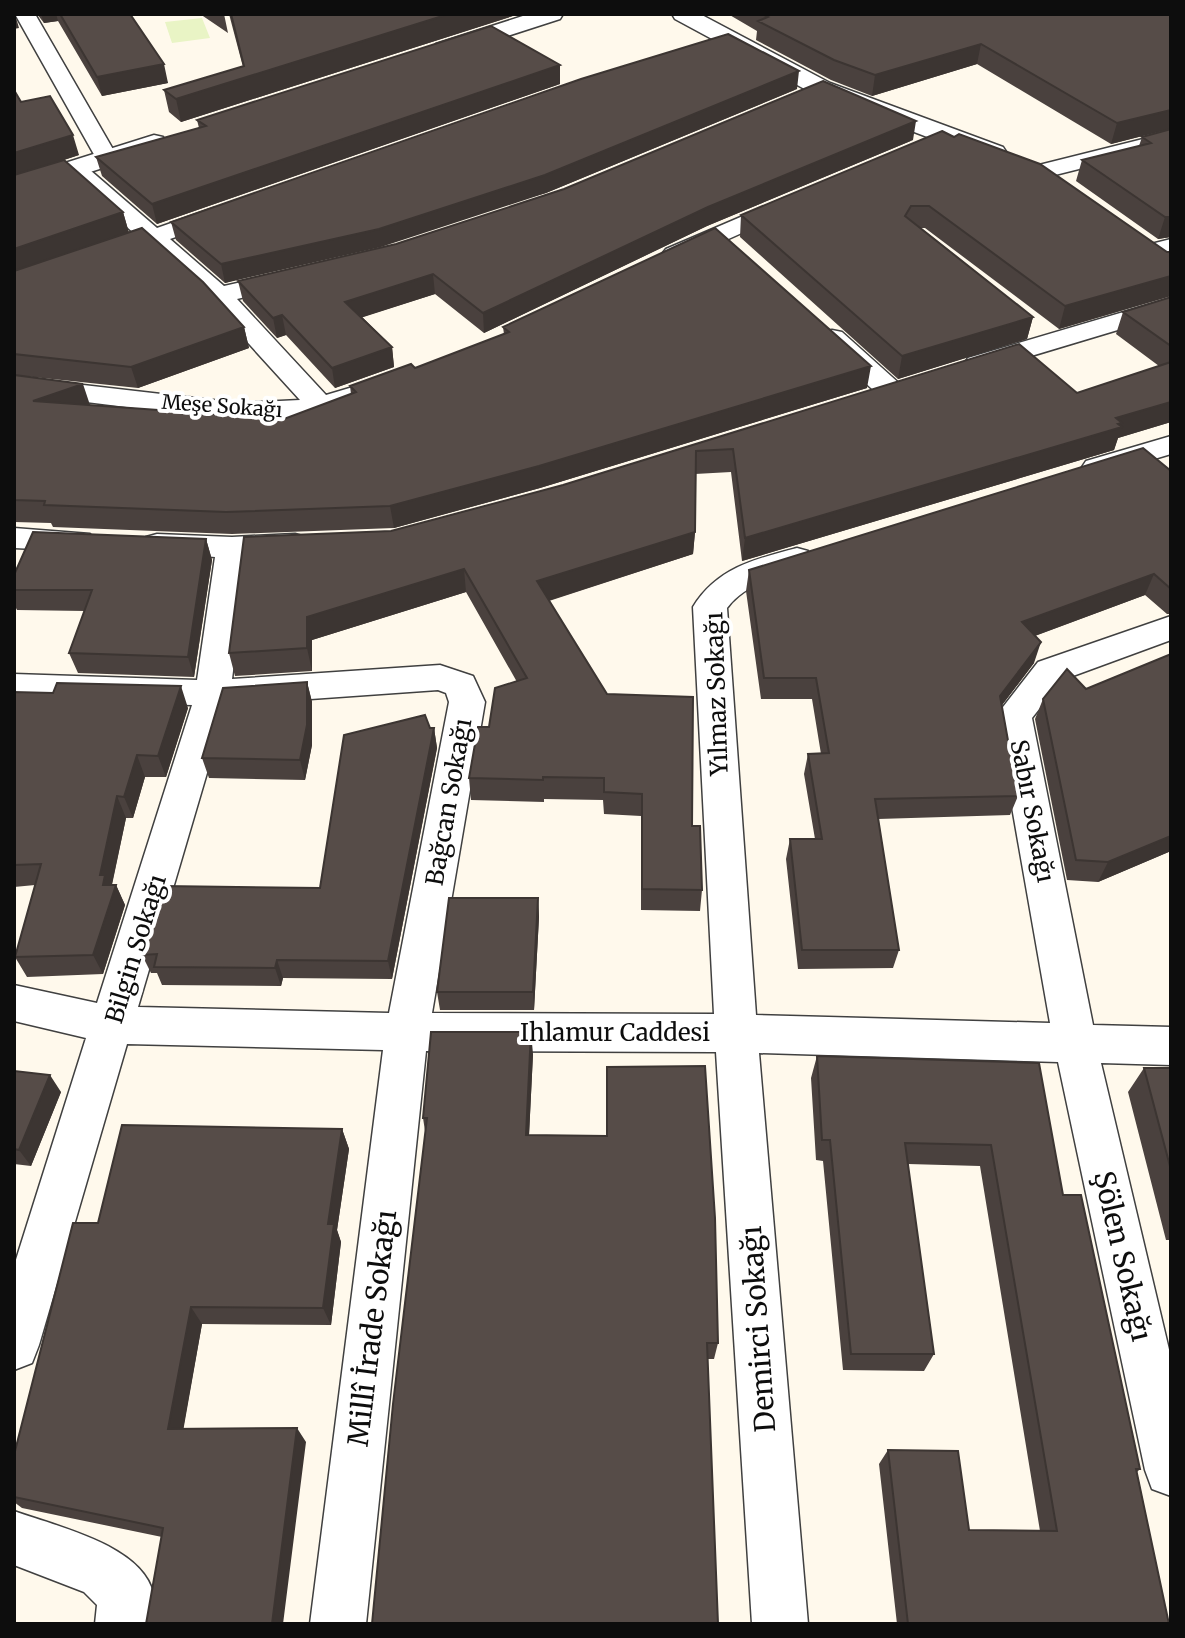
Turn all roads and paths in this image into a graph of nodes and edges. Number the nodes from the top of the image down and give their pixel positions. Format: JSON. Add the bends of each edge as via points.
{"nodes":[{"id":1,"x":25,"y":14,"type":"edge"},
{"id":2,"x":552,"y":14,"type":"edge"},
{"id":3,"x":683,"y":14,"type":"edge"},
{"id":4,"x":724,"y":36,"type":"junction"},
{"id":5,"x":694,"y":47,"type":"edge"},
{"id":6,"x":424,"y":56,"type":"edge"},
{"id":7,"x":821,"y":88,"type":"junction"},
{"id":8,"x":793,"y":100,"type":"edge"},
{"id":9,"x":183,"y":134,"type":"edge"},
{"id":10,"x":949,"y":135,"type":"junction"},
{"id":11,"x":1171,"y":139,"type":"edge"},
{"id":12,"x":920,"y":148,"type":"edge"},
{"id":13,"x":107,"y":158,"type":"junction"},
{"id":14,"x":75,"y":169,"type":"junction"},
{"id":15,"x":1039,"y":172,"type":"junction"},
{"id":16,"x":14,"y":188,"type":"edge"},
{"id":17,"x":1064,"y":190,"type":"edge"},
{"id":18,"x":804,"y":197,"type":"edge"},
{"id":19,"x":242,"y":206,"type":"edge"},
{"id":20,"x":717,"y":234,"type":"junction"},
{"id":21,"x":1127,"y":234,"type":"edge"},
{"id":22,"x":151,"y":238,"type":"junction"},
{"id":23,"x":1165,"y":254,"type":"edge"},
{"id":24,"x":740,"y":255,"type":"edge"},
{"id":25,"x":649,"y":267,"type":"edge"},
{"id":26,"x":312,"y":274,"type":"edge"},
{"id":27,"x":14,"y":285,"type":"edge"},
{"id":28,"x":219,"y":295,"type":"junction"},
{"id":29,"x":1171,"y":306,"type":"edge"},
{"id":30,"x":810,"y":318,"type":"edge"},
{"id":31,"x":1028,"y":322,"type":"edge"},
{"id":32,"x":1053,"y":342,"type":"junction"},
{"id":33,"x":950,"y":373,"type":"edge"},
{"id":34,"x":390,"y":382,"type":"edge"},
{"id":35,"x":920,"y":382,"type":"edge"},
{"id":36,"x":14,"y":385,"type":"edge"},
{"id":37,"x":891,"y":391,"type":"junction"},
{"id":38,"x":861,"y":400,"type":"edge"},
{"id":39,"x":321,"y":407,"type":"junction"},
{"id":40,"x":1171,"y":445,"type":"edge"},
{"id":41,"x":1064,"y":478,"type":"edge"},
{"id":42,"x":14,"y":538,"type":"edge"},
{"id":43,"x":321,"y":544,"type":"edge"},
{"id":44,"x":232,"y":547,"type":"junction"},
{"id":45,"x":835,"y":547,"type":"edge"},
{"id":46,"x":1171,"y":628,"type":"edge"},
{"id":47,"x":14,"y":687,"type":"edge"},
{"id":48,"x":213,"y":693,"type":"junction"},
{"id":49,"x":14,"y":1003,"type":"edge"},
{"id":50,"x":113,"y":1025,"type":"junction"},
{"id":51,"x":407,"y":1032,"type":"junction"},
{"id":52,"x":736,"y":1033,"type":"junction"},
{"id":53,"x":1075,"y":1042,"type":"junction"},
{"id":54,"x":1171,"y":1046,"type":"edge"},
{"id":55,"x":14,"y":1345,"type":"edge"},
{"id":56,"x":1171,"y":1470,"type":"edge"},
{"id":57,"x":14,"y":1538,"type":"edge"},
{"id":58,"x":123,"y":1624,"type":"edge"},
{"id":59,"x":338,"y":1624,"type":"edge"},
{"id":60,"x":780,"y":1624,"type":"edge"}],
"edges":[{"from":1,"to":13,"type":"street"},
{"from":2,"to":6,"type":"street"},
{"from":3,"to":4,"type":"street"},
{"from":4,"to":5,"type":"street"},
{"from":4,"to":7,"type":"street"},
{"from":7,"to":8,"type":"street"},
{"from":7,"to":10,"type":"street"},
{"from":9,"to":13,"type":"street"},
{"from":10,"to":12,"type":"street"},
{"from":10,"to":15,"type":"street"},
{"from":11,"to":15,"type":"street"},
{"from":13,"to":14,"type":"street"},
{"from":14,"to":16,"type":"street"},
{"from":14,"to":22,"type":"street"},
{"from":15,"to":17,"type":"street"},
{"from":18,"to":20,"type":"street"},
{"from":19,"to":22,"type":"street"},
{"from":20,"to":24,"type":"street"},
{"from":20,"to":25,"type":"street"},
{"from":21,"to":23,"type":"street"},
{"from":22,"to":27,"type":"street"},
{"from":22,"to":28,"type":"street"},
{"from":26,"to":28,"type":"street"},
{"from":28,"to":39,"type":"street"},
{"from":29,"to":32,"type":"street"},
{"from":30,"to":37,"type":"street"},
{"from":31,"to":32,"type":"street"},
{"from":32,"to":33,"type":"street"},
{"from":34,"to":39,"type":"street","name":"Meşe Sokağı"},
{"from":35,"to":37,"type":"street"},
{"from":36,"to":39,"type":"street","name":"Meşe Sokağı","via":[[239,412]]},
{"from":37,"to":38,"type":"street"},
{"from":40,"to":41,"type":"street"},
{"from":42,"to":44,"type":"street"},
{"from":43,"to":44,"type":"street"},
{"from":44,"to":48,"type":"street","name":"Bilgin Sokağı"},
{"from":45,"to":52,"type":"street","name":"Yılmaz Sokağı","via":[[743,575],[722,587],[710,607]]},
{"from":46,"to":53,"type":"street","name":"Sabır Sokağı","via":[[1050,671],[1014,716]]},
{"from":47,"to":48,"type":"street","name":"Bağcan Sokağı"},
{"from":48,"to":50,"type":"street","name":"Bilgin Sokağı"},
{"from":48,"to":51,"type":"street","name":"Bağcan Sokağı","via":[[440,677],[461,685],[467,702]]},
{"from":49,"to":50,"type":"street","name":"Ihlamur Caddesi"},
{"from":50,"to":51,"type":"street","name":"Ihlamur Caddesi"},
{"from":50,"to":55,"type":"street","name":"Bilgin Sokağı"},
{"from":51,"to":52,"type":"street","name":"Ihlamur Caddesi"},
{"from":51,"to":59,"type":"street","name":"Millî İrade Sokağı"},
{"from":52,"to":53,"type":"street","name":"Ihlamur Caddesi"},
{"from":52,"to":60,"type":"street","name":"Demirci Sokağı"},
{"from":53,"to":54,"type":"street","name":"Ihlamur Caddesi"},
{"from":53,"to":56,"type":"street","name":"Şölen Sokağı"},
{"from":57,"to":58,"type":"street","via":[[103,1572],[126,1595]]}]}
